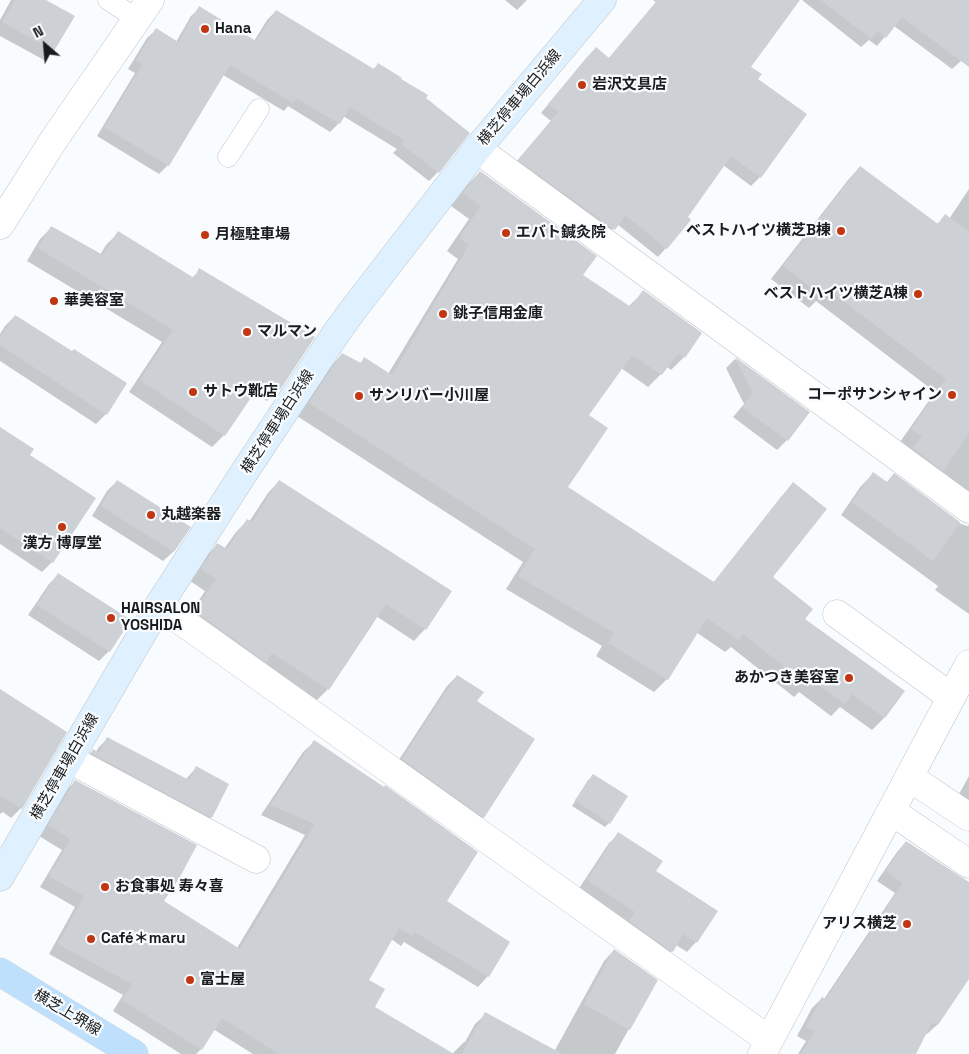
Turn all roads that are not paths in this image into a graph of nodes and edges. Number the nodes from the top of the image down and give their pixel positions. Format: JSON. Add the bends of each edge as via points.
{"nodes":[{"id":1,"x":108,"y":0,"type":"edge"},
{"id":2,"x":602,"y":0,"type":"edge"},
{"id":3,"x":143,"y":9,"type":"edge"},
{"id":4,"x":259,"y":109,"type":"dead end"},
{"id":5,"x":477,"y":149,"type":"junction"},
{"id":6,"x":228,"y":157,"type":"dead end"},
{"id":7,"x":0,"y":225,"type":"edge"},
{"id":8,"x":969,"y":509,"type":"edge"},
{"id":9,"x":159,"y":605,"type":"junction"},
{"id":10,"x":837,"y":614,"type":"dead end"},
{"id":11,"x":969,"y":664,"type":"edge"},
{"id":12,"x":952,"y":697,"type":"junction"},
{"id":13,"x":69,"y":759,"type":"junction"},
{"id":14,"x":909,"y":777,"type":"junction"},
{"id":15,"x":891,"y":811,"type":"junction"},
{"id":16,"x":969,"y":817,"type":"edge"},
{"id":17,"x":256,"y":859,"type":"dead end"},
{"id":18,"x":969,"y":864,"type":"edge"},
{"id":19,"x":0,"y":877,"type":"edge"},
{"id":20,"x":0,"y":972,"type":"edge"},
{"id":21,"x":766,"y":1047,"type":"edge"},
{"id":22,"x":134,"y":1054,"type":"edge"}],
"edges":[{"from":1,"to":3,"type":"lane"},
{"from":2,"to":5,"type":"main road","name":"横芝停車場白浜線"},
{"from":3,"to":7,"type":"street"},
{"from":4,"to":6,"type":"lane"},
{"from":5,"to":8,"type":"street"},
{"from":5,"to":9,"type":"main road","name":"横芝停車場白浜線","via":[[342,325]]},
{"from":9,"to":13,"type":"main road","name":"横芝停車場白浜線"},
{"from":9,"to":21,"type":"street"},
{"from":10,"to":12,"type":"street"},
{"from":11,"to":12,"type":"street"},
{"from":12,"to":14,"type":"street"},
{"from":13,"to":17,"type":"street"},
{"from":13,"to":19,"type":"main road","name":"横芝停車場白浜線"},
{"from":14,"to":15,"type":"street"},
{"from":14,"to":16,"type":"street"},
{"from":15,"to":18,"type":"street"},
{"from":15,"to":21,"type":"street"},
{"from":20,"to":22,"type":"main road","name":"横芝上堺線"}]}
